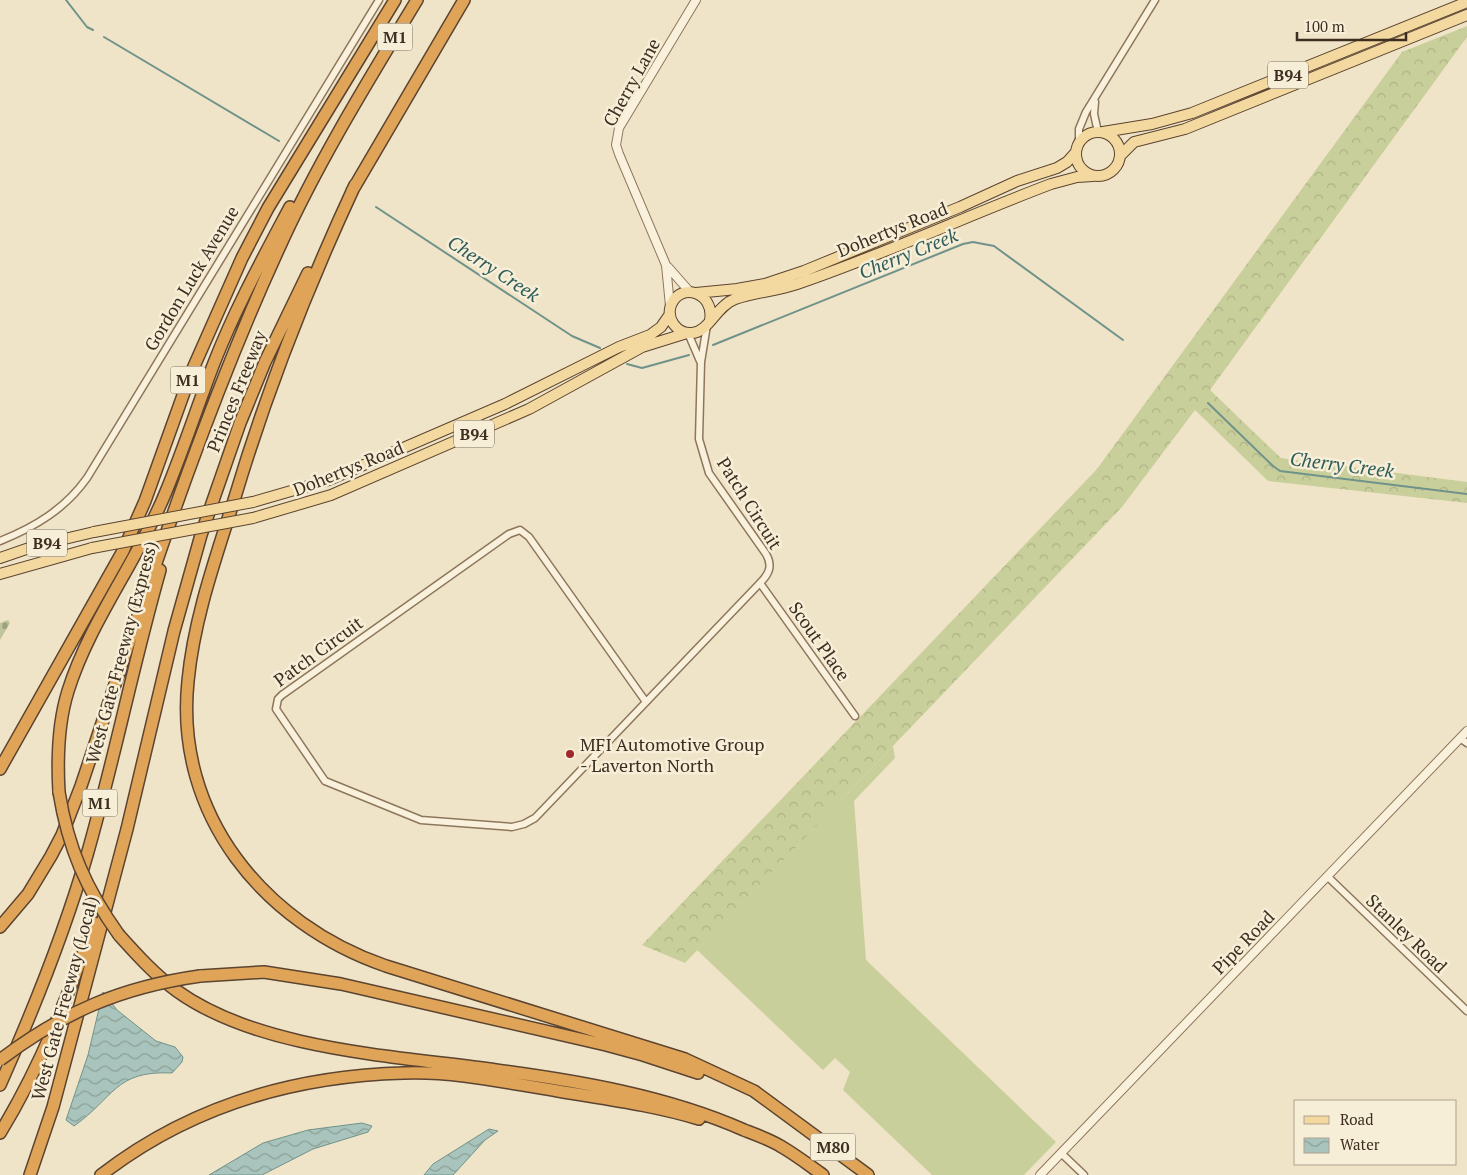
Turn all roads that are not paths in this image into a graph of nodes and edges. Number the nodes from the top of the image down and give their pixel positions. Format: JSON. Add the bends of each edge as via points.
{"nodes":[{"id":1,"x":379,"y":0,"type":"edge"},
{"id":2,"x":395,"y":0,"type":"edge"},
{"id":3,"x":417,"y":0,"type":"edge"},
{"id":4,"x":464,"y":0,"type":"edge"},
{"id":5,"x":696,"y":0,"type":"edge"},
{"id":6,"x":1156,"y":0,"type":"edge"},
{"id":7,"x":1467,"y":2,"type":"edge"},
{"id":8,"x":1467,"y":15,"type":"edge"},
{"id":9,"x":371,"y":73,"type":"junction"},
{"id":10,"x":1096,"y":98,"type":"junction"},
{"id":11,"x":1100,"y":132,"type":"junction"},
{"id":12,"x":1080,"y":141,"type":"junction"},
{"id":13,"x":1076,"y":152,"type":"junction"},
{"id":14,"x":1120,"y":156,"type":"junction"},
{"id":15,"x":1093,"y":176,"type":"junction"},
{"id":16,"x":355,"y":185,"type":"junction"},
{"id":17,"x":666,"y":265,"type":"junction"},
{"id":18,"x":693,"y":292,"type":"junction"},
{"id":19,"x":670,"y":310,"type":"junction"},
{"id":20,"x":708,"y":322,"type":"junction"},
{"id":21,"x":688,"y":333,"type":"junction"},
{"id":22,"x":701,"y":362,"type":"junction"},
{"id":23,"x":194,"y":453,"type":"junction"},
{"id":24,"x":0,"y":541,"type":"edge"},
{"id":25,"x":0,"y":558,"type":"edge"},
{"id":26,"x":0,"y":574,"type":"edge"},
{"id":27,"x":760,"y":583,"type":"junction"},
{"id":28,"x":646,"y":702,"type":"junction"},
{"id":29,"x":855,"y":716,"type":"dead end"},
{"id":30,"x":1467,"y":731,"type":"edge"},
{"id":31,"x":1464,"y":740,"type":"edge"},
{"id":32,"x":0,"y":769,"type":"edge"},
{"id":33,"x":127,"y":829,"type":"junction"},
{"id":34,"x":1327,"y":876,"type":"junction"},
{"id":35,"x":0,"y":927,"type":"edge"},
{"id":36,"x":1467,"y":1011,"type":"edge"},
{"id":37,"x":0,"y":1060,"type":"edge"},
{"id":38,"x":0,"y":1085,"type":"edge"},
{"id":39,"x":796,"y":1122,"type":"junction"},
{"id":40,"x":0,"y":1133,"type":"edge"},
{"id":41,"x":781,"y":1146,"type":"junction"},
{"id":42,"x":1061,"y":1153,"type":"junction"},
{"id":43,"x":30,"y":1175,"type":"edge"},
{"id":44,"x":101,"y":1175,"type":"edge"},
{"id":45,"x":823,"y":1175,"type":"edge"},
{"id":46,"x":868,"y":1175,"type":"edge"},
{"id":47,"x":1040,"y":1175,"type":"edge"},
{"id":48,"x":1084,"y":1175,"type":"edge"}],
"edges":[{"from":1,"to":24,"type":"street","name":"Gordon Luck Avenue","via":[[87,478],[52,515]]},
{"from":2,"to":32,"type":"highway","number":"M1","via":[[268,208],[242,258],[191,372],[145,500],[122,551]]},
{"from":3,"to":9,"type":"highway","name":"Princes Freeway","number":"M1"},
{"from":4,"to":16,"type":"highway","name":"Princes Freeway","number":"M1"},
{"from":5,"to":17,"type":"street","name":"Cherry Lane","via":[[616,136],[619,154]]},
{"from":6,"to":10,"type":"street"},
{"from":7,"to":11,"type":"main road","number":"B94","via":[[1192,113],[1152,124]]},
{"from":8,"to":14,"type":"main road","number":"B94","via":[[1185,129],[1134,142]]},
{"from":9,"to":23,"type":"highway","name":"Princes Freeway","number":"M1","via":[[278,248]]},
{"from":9,"to":41,"type":"highway","bridge":true,"via":[[297,195],[232,322],[164,496],[77,665],[62,714],[57,769],[64,823],[80,871],[119,935],[139,958],[177,990],[245,1026],[332,1046],[635,1094],[686,1107]]},
{"from":10,"to":11,"type":"street","via":[[1094,114]]},
{"from":10,"to":12,"type":"street","via":[[1082,120]]},
{"from":11,"to":12,"type":"main road","number":"B94","via":[[1084,136]]},
{"from":11,"to":14,"type":"main road","via":[[1114,139]]},
{"from":12,"to":13,"type":"main road"},
{"from":13,"to":15,"type":"main road","via":[[1082,170]]},
{"from":13,"to":18,"type":"main road","name":"Dohertys Road","via":[[1057,168],[1017,180],[804,271],[765,284]]},
{"from":14,"to":15,"type":"main road","number":"B94","via":[[1111,172]]},
{"from":15,"to":20,"type":"main road","name":"Dohertys Road","number":"B94","via":[[1051,184],[799,284],[736,298],[718,309]]},
{"from":16,"to":33,"type":"highway","name":"Princes Freeway","number":"M1","via":[[265,362],[215,490],[186,585]]},
{"from":16,"to":39,"type":"highway","via":[[322,256],[266,402],[196,628],[186,711],[189,740],[203,796],[214,823],[245,872],[267,895],[307,927],[360,957],[684,1059],[754,1091]]},
{"from":17,"to":18,"type":"street","name":"Cherry Lane"},
{"from":17,"to":19,"type":"street","name":"Cherry Lane"},
{"from":18,"to":19,"type":"main road","number":"B94","via":[[678,296]]},
{"from":18,"to":20,"type":"main road","via":[[707,300],[711,313]]},
{"from":19,"to":21,"type":"main road","via":[[677,328]]},
{"from":19,"to":25,"type":"main road","name":"Dohertys Road","number":"B94","bridge":true,"via":[[661,327],[650,335],[619,347],[506,404],[330,480],[253,502],[42,544]]},
{"from":20,"to":21,"type":"main road","number":"B94","via":[[697,332]]},
{"from":20,"to":22,"type":"street","name":"Patch Circuit"},
{"from":21,"to":22,"type":"street","name":"Patch Circuit"},
{"from":21,"to":26,"type":"main road","name":"Dohertys Road","number":"B94","bridge":true,"via":[[642,348],[529,409],[331,495],[253,518],[92,548]]},
{"from":22,"to":27,"type":"street","name":"Patch Circuit","via":[[699,439],[709,472],[769,559],[769,572]]},
{"from":23,"to":35,"type":"highway","via":[[62,835],[28,894]]},
{"from":23,"to":38,"type":"highway","name":"West Gate Freeway (Express)","number":"M1","via":[[130,679],[87,855],[58,942]]},
{"from":27,"to":28,"type":"street","name":"Patch Circuit"},
{"from":27,"to":29,"type":"street","name":"Scout Place"},
{"from":28,"to":28,"type":"street","name":"Patch Circuit","via":[[535,818],[512,827],[421,820],[325,781],[278,715],[276,704],[282,695],[509,534],[520,530],[529,537]]},
{"from":30,"to":31,"type":"street","name":"Pipe Road"},
{"from":31,"to":34,"type":"street","name":"Pipe Road"},
{"from":33,"to":40,"type":"highway","number":"M1","via":[[87,945],[54,1026]]},
{"from":33,"to":43,"type":"highway","name":"West Gate Freeway (Local)","number":"M1","via":[[53,1107]]},
{"from":34,"to":36,"type":"street","name":"Stanley Road"},
{"from":34,"to":42,"type":"street","name":"Pipe Road"},
{"from":37,"to":39,"type":"highway","bridge":true,"via":[[24,1042],[92,1004],[128,991],[200,976],[264,972],[341,984],[606,1045],[717,1081]]},
{"from":39,"to":46,"type":"highway","number":"M80"},
{"from":41,"to":44,"type":"highway","via":[[682,1114],[633,1104],[493,1081],[405,1073],[292,1086],[223,1106],[195,1116],[154,1138]]},
{"from":41,"to":45,"type":"highway","number":"M80"},
{"from":42,"to":47,"type":"street","name":"Pipe Road"},
{"from":42,"to":48,"type":"street"}]}
